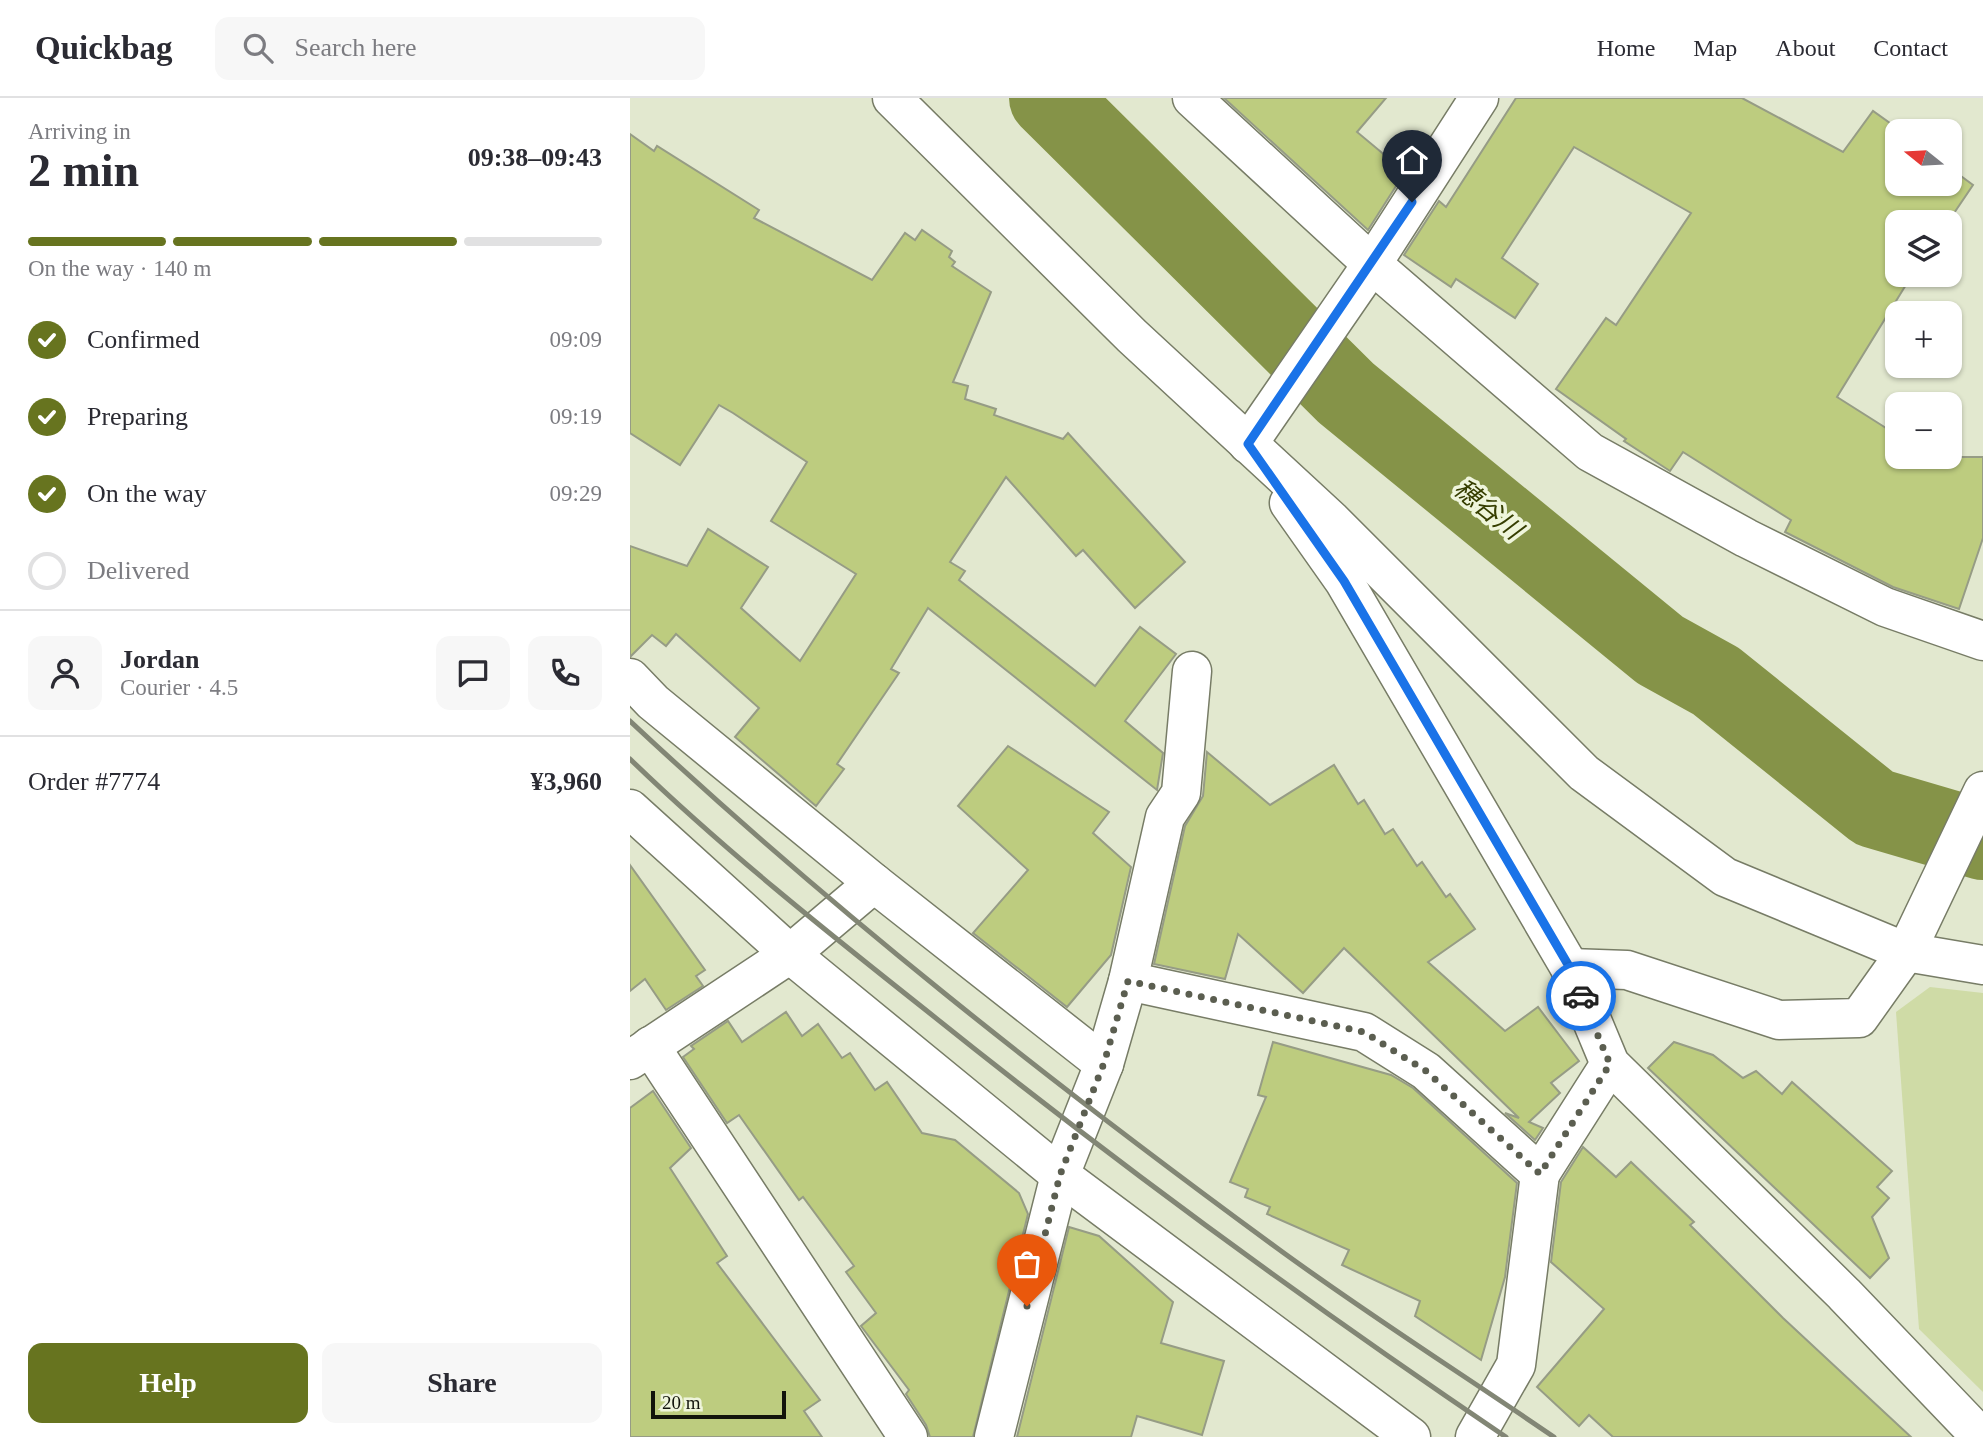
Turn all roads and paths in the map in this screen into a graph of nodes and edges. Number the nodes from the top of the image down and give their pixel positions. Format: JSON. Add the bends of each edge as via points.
{"nodes":[{"id":1,"x":892,"y":98,"type":"edge"},
{"id":2,"x":1192,"y":98,"type":"edge"},
{"id":3,"x":1479,"y":98,"type":"edge"},
{"id":4,"x":1369,"y":268,"type":"junction"},
{"id":5,"x":1254,"y":435,"type":"junction"},
{"id":6,"x":1983,"y":640,"type":"edge"},
{"id":7,"x":1192,"y":671,"type":"dead end"},
{"id":8,"x":630,"y":678,"type":"edge"},
{"id":9,"x":1983,"y":791,"type":"edge"},
{"id":10,"x":630,"y":809,"type":"edge"},
{"id":11,"x":874,"y":883,"type":"junction"},
{"id":12,"x":1906,"y":951,"type":"junction"},
{"id":13,"x":790,"y":954,"type":"junction"},
{"id":14,"x":1983,"y":965,"type":"edge"},
{"id":15,"x":1570,"y":968,"type":"junction"},
{"id":16,"x":1128,"y":981,"type":"junction"},
{"id":17,"x":640,"y":1053,"type":"edge"},
{"id":18,"x":1104,"y":1063,"type":"junction"},
{"id":19,"x":1610,"y":1064,"type":"junction"},
{"id":20,"x":1540,"y":1174,"type":"junction"},
{"id":21,"x":1060,"y":1175,"type":"junction"},
{"id":22,"x":908,"y":1437,"type":"edge"},
{"id":23,"x":994,"y":1437,"type":"edge"},
{"id":24,"x":1411,"y":1437,"type":"edge"},
{"id":25,"x":1475,"y":1437,"type":"edge"},
{"id":26,"x":1981,"y":1437,"type":"edge"}],
"edges":[{"from":1,"to":5,"type":"street","via":[[1132,335]]},
{"from":2,"to":4,"type":"street"},
{"from":3,"to":4,"type":"street"},
{"from":4,"to":5,"type":"street"},
{"from":4,"to":6,"type":"street","via":[[1590,452],[1746,538],[1885,607]]},
{"from":5,"to":12,"type":"street","via":[[1331,520],[1584,773],[1725,877]]},
{"from":5,"to":15,"type":"street"},
{"from":7,"to":16,"type":"street","via":[[1181,793],[1165,817]]},
{"from":8,"to":11,"type":"street","via":[[653,702]]},
{"from":9,"to":12,"type":"street"},
{"from":10,"to":13,"type":"street"},
{"from":11,"to":13,"type":"street"},
{"from":11,"to":18,"type":"street"},
{"from":12,"to":14,"type":"street"},
{"from":12,"to":15,"type":"street","via":[[1859,1018],[1779,1020],[1627,970]]},
{"from":13,"to":17,"type":"street"},
{"from":13,"to":21,"type":"street"},
{"from":15,"to":19,"type":"street"},
{"from":16,"to":18,"type":"street"},
{"from":16,"to":20,"type":"street","via":[[1364,1032],[1426,1071]]},
{"from":17,"to":22,"type":"street"},
{"from":18,"to":21,"type":"street"},
{"from":19,"to":20,"type":"street"},
{"from":19,"to":26,"type":"street","via":[[1844,1294]]},
{"from":20,"to":25,"type":"street","via":[[1516,1365]]},
{"from":21,"to":23,"type":"street"},
{"from":21,"to":24,"type":"street"}]}
